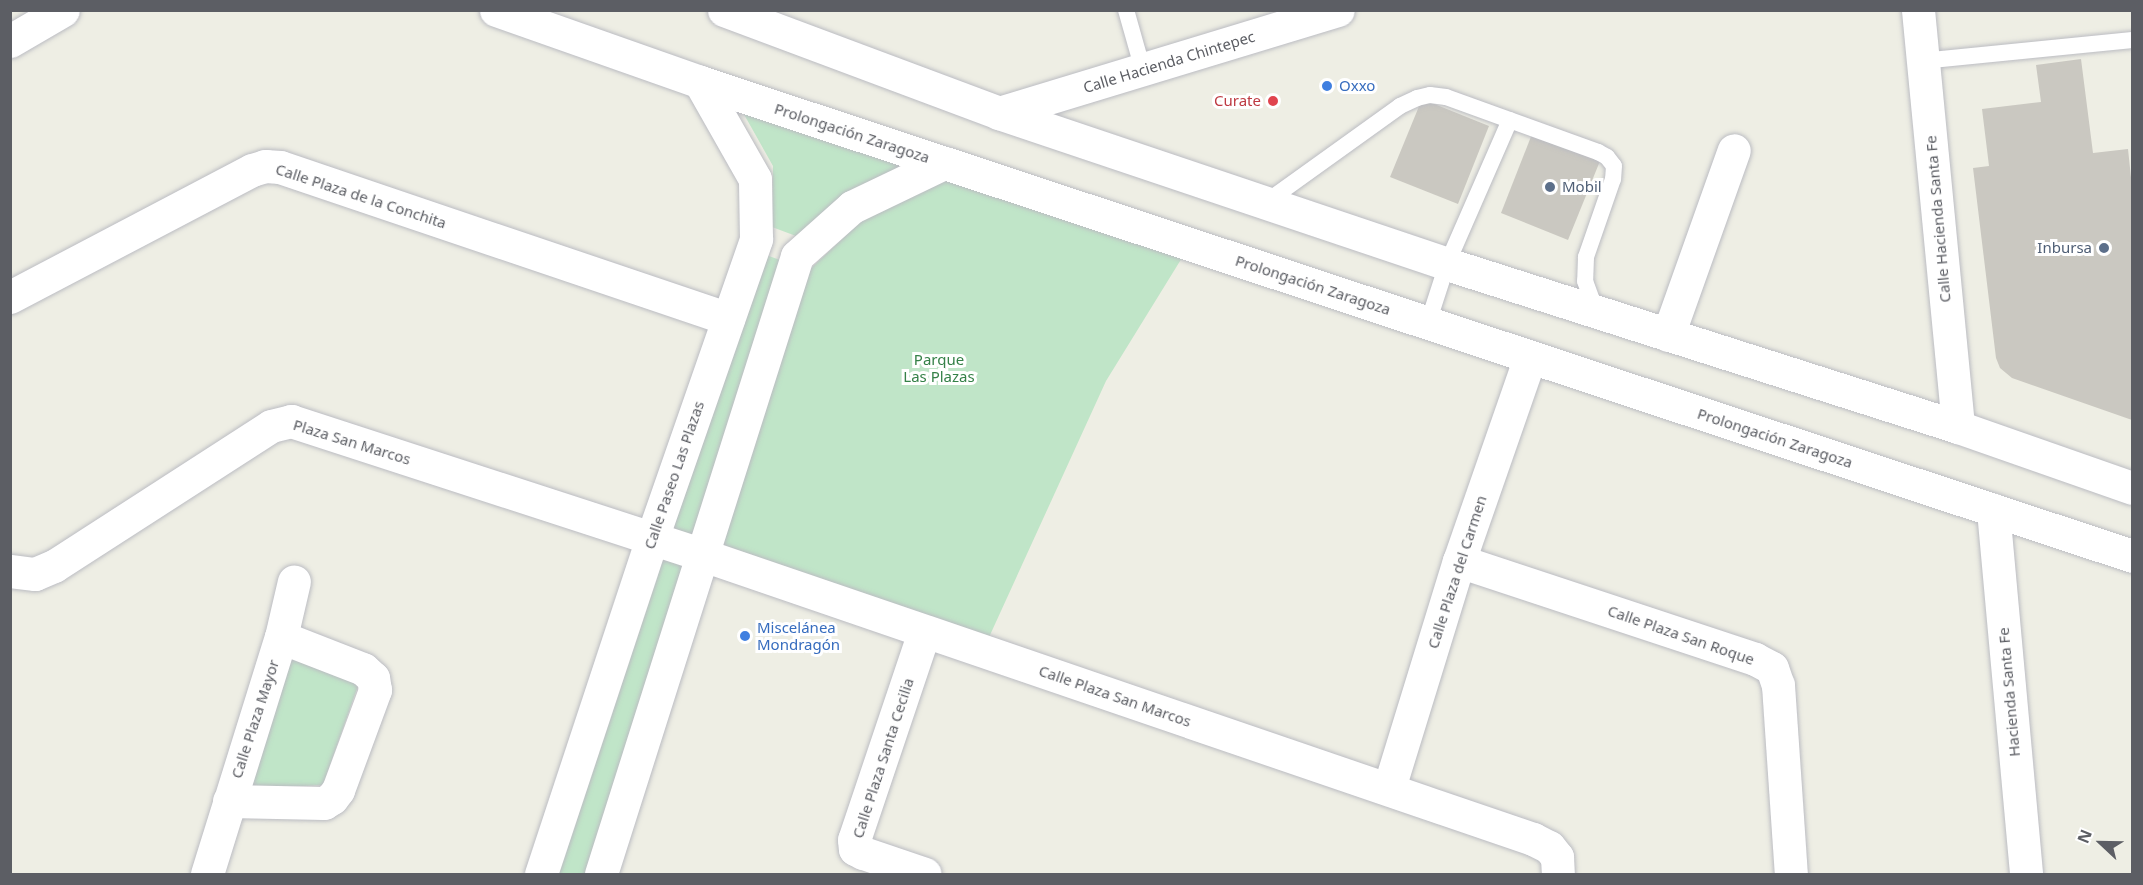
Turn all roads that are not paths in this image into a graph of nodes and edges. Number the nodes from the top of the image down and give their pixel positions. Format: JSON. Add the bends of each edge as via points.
{"nodes":[{"id":1,"x":63,"y":10,"type":"edge"},
{"id":2,"x":496,"y":10,"type":"edge"},
{"id":3,"x":1126,"y":10,"type":"edge"},
{"id":4,"x":1338,"y":10,"type":"edge"},
{"id":5,"x":1918,"y":10,"type":"edge"},
{"id":6,"x":729,"y":11,"type":"edge"},
{"id":7,"x":2133,"y":40,"type":"edge"},
{"id":8,"x":10,"y":41,"type":"edge"},
{"id":9,"x":1922,"y":61,"type":"junction"},
{"id":10,"x":1143,"y":70,"type":"junction"},
{"id":11,"x":700,"y":82,"type":"junction"},
{"id":12,"x":999,"y":113,"type":"junction"},
{"id":13,"x":1510,"y":120,"type":"junction"},
{"id":14,"x":1734,"y":150,"type":"dead end"},
{"id":15,"x":944,"y":163,"type":"junction"},
{"id":16,"x":1265,"y":203,"type":"junction"},
{"id":17,"x":756,"y":239,"type":"junction"},
{"id":18,"x":797,"y":256,"type":"junction"},
{"id":19,"x":1447,"y":264,"type":"junction"},
{"id":20,"x":10,"y":297,"type":"edge"},
{"id":21,"x":1596,"y":312,"type":"junction"},
{"id":22,"x":728,"y":320,"type":"junction"},
{"id":23,"x":1428,"y":323,"type":"junction"},
{"id":24,"x":1668,"y":335,"type":"junction"},
{"id":25,"x":1530,"y":357,"type":"junction"},
{"id":26,"x":1958,"y":427,"type":"junction"},
{"id":27,"x":2133,"y":488,"type":"edge"},
{"id":28,"x":1993,"y":510,"type":"junction"},
{"id":29,"x":652,"y":538,"type":"junction"},
{"id":30,"x":701,"y":555,"type":"junction"},
{"id":31,"x":2133,"y":556,"type":"edge"},
{"id":32,"x":1459,"y":561,"type":"junction"},
{"id":33,"x":10,"y":571,"type":"edge"},
{"id":34,"x":294,"y":581,"type":"dead end"},
{"id":35,"x":924,"y":632,"type":"junction"},
{"id":36,"x":281,"y":637,"type":"junction"},
{"id":37,"x":1389,"y":788,"type":"junction"},
{"id":38,"x":229,"y":801,"type":"junction"},
{"id":39,"x":207,"y":874,"type":"edge"},
{"id":40,"x":541,"y":874,"type":"edge"},
{"id":41,"x":600,"y":874,"type":"edge"},
{"id":42,"x":925,"y":874,"type":"edge"},
{"id":43,"x":1558,"y":874,"type":"edge"},
{"id":44,"x":1791,"y":874,"type":"edge"},
{"id":45,"x":2026,"y":874,"type":"edge"}],
"edges":[{"from":1,"to":8,"type":"street"},
{"from":2,"to":11,"type":"street","name":"Prolongación Zaragoza"},
{"from":3,"to":10,"type":"lane"},
{"from":4,"to":10,"type":"street","name":"Calle Hacienda Chintepec"},
{"from":5,"to":9,"type":"street","name":"Calle Hacienda Santa Fe"},
{"from":6,"to":12,"type":"street"},
{"from":7,"to":9,"type":"lane"},
{"from":9,"to":26,"type":"street","name":"Calle Hacienda Santa Fe"},
{"from":10,"to":12,"type":"street","name":"Calle Hacienda Chintepec"},
{"from":11,"to":15,"type":"street","name":"Prolongación Zaragoza"},
{"from":11,"to":17,"type":"street","name":"Calle Paseo Las Plazas","via":[[755,179]]},
{"from":12,"to":16,"type":"street"},
{"from":13,"to":16,"type":"lane","via":[[1446,97],[1417,98],[1400,106]]},
{"from":13,"to":19,"type":"lane"},
{"from":13,"to":21,"type":"lane","via":[[1598,152],[1614,166],[1586,257],[1585,281]]},
{"from":14,"to":24,"type":"street"},
{"from":15,"to":18,"type":"street","via":[[852,207]]},
{"from":15,"to":23,"type":"street","name":"Prolongación Zaragoza"},
{"from":16,"to":19,"type":"street"},
{"from":17,"to":18,"type":"street"},
{"from":17,"to":22,"type":"street","name":"Calle Paseo Las Plazas"},
{"from":18,"to":30,"type":"street"},
{"from":19,"to":21,"type":"street"},
{"from":19,"to":23,"type":"lane"},
{"from":20,"to":22,"type":"street","name":"Calle Plaza de la Conchita","via":[[265,166]]},
{"from":21,"to":24,"type":"street"},
{"from":22,"to":29,"type":"street","name":"Calle Paseo Las Plazas"},
{"from":23,"to":25,"type":"street","name":"Prolongación Zaragoza"},
{"from":24,"to":26,"type":"street"},
{"from":25,"to":28,"type":"street","name":"Prolongación Zaragoza"},
{"from":25,"to":32,"type":"street","name":"Calle Plaza del Carmen"},
{"from":26,"to":27,"type":"street"},
{"from":28,"to":31,"type":"street","name":"Prolongación Zaragoza"},
{"from":28,"to":45,"type":"street","name":"Hacienda Santa Fe"},
{"from":29,"to":30,"type":"street","name":"Calle Plaza San Marcos"},
{"from":29,"to":33,"type":"street","name":"Plaza San Marcos","via":[[291,421],[271,426],[54,566],[35,574]]},
{"from":29,"to":40,"type":"street","name":"Calle Paseo Las Plazas"},
{"from":30,"to":35,"type":"street","name":"Calle Plaza San Marcos"},
{"from":30,"to":41,"type":"street"},
{"from":32,"to":37,"type":"street","name":"Calle Plaza del Carmen"},
{"from":32,"to":44,"type":"street","name":"Calle Plaza San Roque","via":[[1755,659],[1772,668],[1778,685]]},
{"from":34,"to":36,"type":"street","name":"Calle Plaza Mayor"},
{"from":35,"to":37,"type":"street","name":"Calle Plaza San Marcos"},
{"from":35,"to":42,"type":"street","name":"Calle Plaza Santa Cecilia","via":[[854,840],[855,849],[863,854]]},
{"from":36,"to":38,"type":"street","name":"Calle Plaza Mayor"},
{"from":36,"to":38,"type":"street","name":"Calle Plaza Mayor","via":[[363,669],[373,678],[375,690],[339,790],[332,798],[324,803]]},
{"from":37,"to":43,"type":"street","name":"Calle Plaza San Marcos","via":[[1549,847],[1557,857]]},
{"from":38,"to":39,"type":"street","name":"Calle Plaza Mayor"}]}
